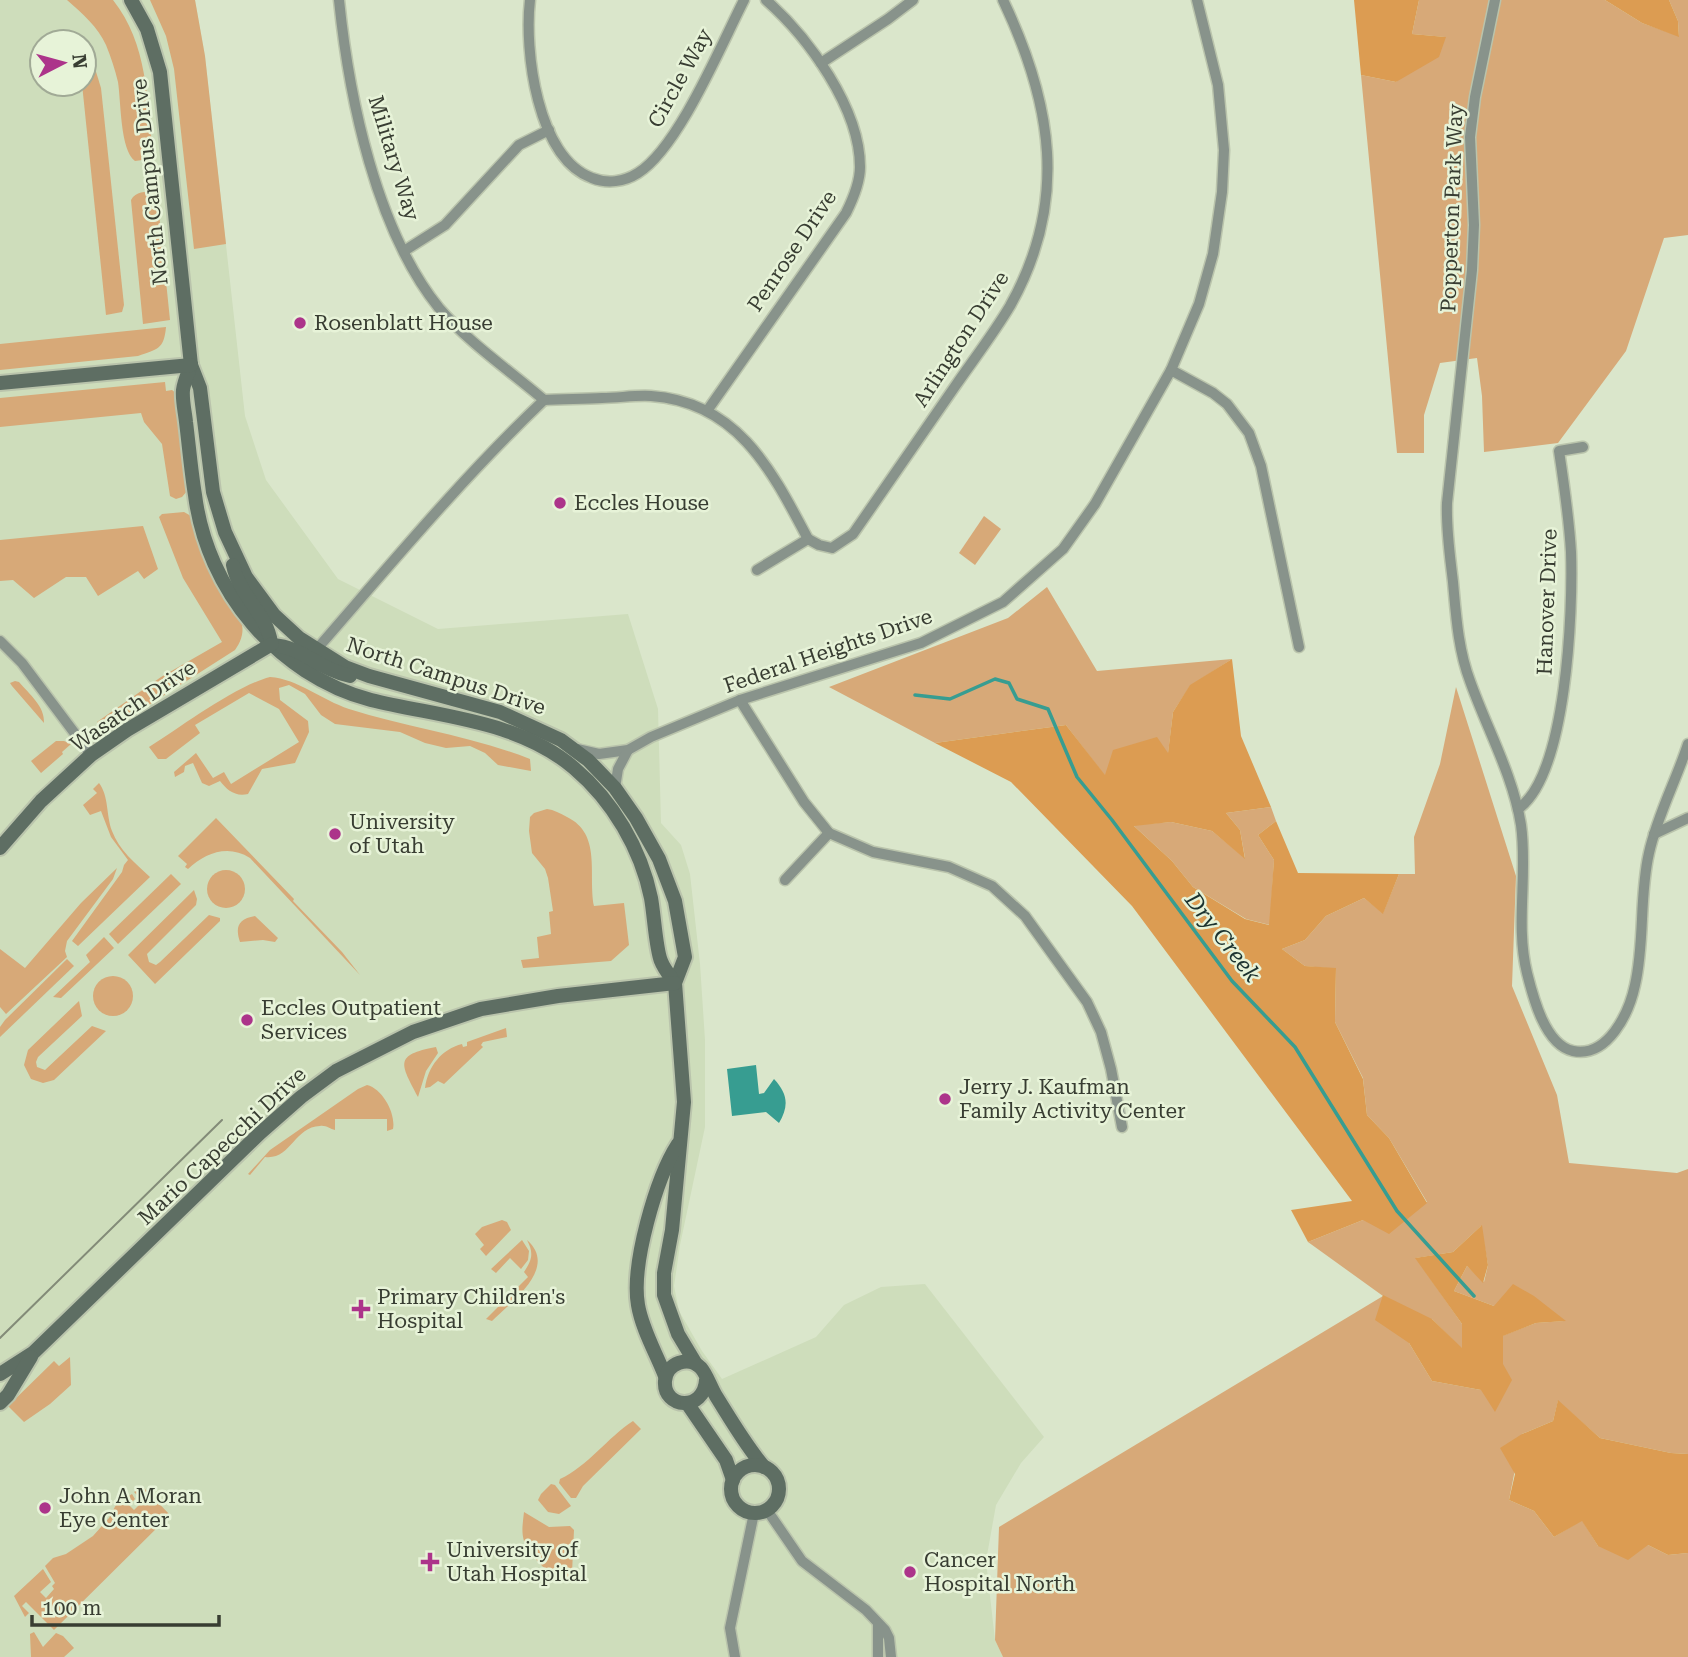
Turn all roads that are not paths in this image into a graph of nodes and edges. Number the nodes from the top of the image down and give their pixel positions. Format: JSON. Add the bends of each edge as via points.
{"nodes":[{"id":1,"x":131,"y":0,"type":"edge"},
{"id":2,"x":339,"y":0,"type":"edge"},
{"id":3,"x":530,"y":0,"type":"edge"},
{"id":4,"x":744,"y":0,"type":"edge"},
{"id":5,"x":766,"y":0,"type":"edge"},
{"id":6,"x":913,"y":0,"type":"edge"},
{"id":7,"x":1003,"y":0,"type":"edge"},
{"id":8,"x":1197,"y":0,"type":"edge"},
{"id":9,"x":1495,"y":0,"type":"edge"},
{"id":10,"x":821,"y":63,"type":"junction"},
{"id":11,"x":549,"y":130,"type":"junction"},
{"id":12,"x":404,"y":251,"type":"junction"},
{"id":13,"x":191,"y":365,"type":"junction"},
{"id":14,"x":1171,"y":370,"type":"junction"},
{"id":15,"x":0,"y":383,"type":"edge"},
{"id":16,"x":544,"y":400,"type":"junction"},
{"id":17,"x":707,"y":411,"type":"junction"},
{"id":18,"x":1583,"y":447,"type":"dead end"},
{"id":19,"x":808,"y":539,"type":"junction"},
{"id":20,"x":232,"y":551,"type":"junction"},
{"id":21,"x":757,"y":570,"type":"dead end"},
{"id":22,"x":0,"y":641,"type":"edge"},
{"id":23,"x":272,"y":644,"type":"junction"},
{"id":24,"x":1299,"y":647,"type":"dead end"},
{"id":25,"x":316,"y":650,"type":"junction"},
{"id":26,"x":369,"y":676,"type":"junction"},
{"id":27,"x":740,"y":700,"type":"junction"},
{"id":28,"x":1688,"y":744,"type":"edge"},
{"id":29,"x":574,"y":748,"type":"junction"},
{"id":30,"x":628,"y":750,"type":"junction"},
{"id":31,"x":91,"y":755,"type":"junction"},
{"id":32,"x":615,"y":788,"type":"junction"},
{"id":33,"x":1518,"y":809,"type":"junction"},
{"id":34,"x":1688,"y":818,"type":"edge"},
{"id":35,"x":829,"y":833,"type":"junction"},
{"id":36,"x":1654,"y":834,"type":"junction"},
{"id":37,"x":0,"y":848,"type":"edge"},
{"id":38,"x":785,"y":880,"type":"dead end"},
{"id":39,"x":675,"y":983,"type":"junction"},
{"id":40,"x":1122,"y":1127,"type":"dead end"},
{"id":41,"x":678,"y":1143,"type":"junction"},
{"id":42,"x":33,"y":1353,"type":"junction"},
{"id":43,"x":692,"y":1363,"type":"junction"},
{"id":44,"x":667,"y":1372,"type":"junction"},
{"id":45,"x":0,"y":1374,"type":"edge"},
{"id":46,"x":698,"y":1394,"type":"junction"},
{"id":47,"x":0,"y":1403,"type":"edge"},
{"id":48,"x":764,"y":1467,"type":"junction"},
{"id":49,"x":733,"y":1480,"type":"junction"},
{"id":50,"x":760,"y":1512,"type":"junction"},
{"id":51,"x":878,"y":1625,"type":"junction"},
{"id":52,"x":735,"y":1657,"type":"edge"},
{"id":53,"x":878,"y":1657,"type":"edge"},
{"id":54,"x":891,"y":1657,"type":"edge"}],
"edges":[{"from":1,"to":13,"type":"main road","name":"North Campus Drive","via":[[147,29],[160,72]]},
{"from":2,"to":12,"type":"street","name":"Military Way","via":[[365,141],[388,218]]},
{"from":3,"to":11,"type":"street","name":"Circle Way","via":[[531,60]]},
{"from":4,"to":11,"type":"street","name":"Circle Way","via":[[683,118],[638,173],[617,181],[586,176],[568,163]]},
{"from":5,"to":10,"type":"street","name":"Penrose Drive"},
{"from":6,"to":10,"type":"street"},
{"from":7,"to":19,"type":"street","name":"Arlington Drive","via":[[1035,81],[1046,133],[1047,188],[1037,243],[1000,321],[853,534],[832,548]]},
{"from":8,"to":14,"type":"street","name":"Federal Heights Drive","via":[[1218,85],[1224,150],[1222,192],[1203,291]]},
{"from":9,"to":33,"type":"street","name":"Popperton Park Way","via":[[1470,136],[1472,270],[1447,532],[1463,660]]},
{"from":10,"to":17,"type":"street","name":"Penrose Drive","via":[[845,106],[856,142],[860,165],[856,190],[846,213]]},
{"from":11,"to":12,"type":"street","via":[[519,145],[445,225]]},
{"from":12,"to":16,"type":"street","name":"Military Way","via":[[440,308]]},
{"from":13,"to":15,"type":"main road"},
{"from":13,"to":20,"type":"main road","name":"North Campus Drive","via":[[200,388],[213,492]]},
{"from":13,"to":23,"type":"main road","name":"North Campus Drive","via":[[183,390],[200,528],[226,589]]},
{"from":14,"to":24,"type":"street","via":[[1227,404],[1249,433],[1261,466]]},
{"from":14,"to":27,"type":"street","name":"Federal Heights Drive","via":[[1095,504],[1063,549],[1003,602],[921,643]]},
{"from":16,"to":17,"type":"street","via":[[651,396]]},
{"from":16,"to":25,"type":"street","via":[[400,552]]},
{"from":17,"to":19,"type":"street","via":[[739,434],[766,464]]},
{"from":18,"to":33,"type":"street","name":"Hanover Drive","via":[[1559,451],[1571,553],[1562,696],[1545,769],[1535,792]]},
{"from":19,"to":21,"type":"street"},
{"from":20,"to":23,"type":"main road","via":[[239,584],[266,625]]},
{"from":20,"to":25,"type":"main road","name":"North Campus Drive","via":[[261,599]]},
{"from":22,"to":31,"type":"street"},
{"from":23,"to":26,"type":"main road","via":[[294,649],[330,671]]},
{"from":23,"to":31,"type":"main road","name":"Wasatch Drive"},
{"from":23,"to":39,"type":"main road","name":"North Campus Drive","via":[[343,691],[496,728],[531,741],[573,767],[608,806],[636,852],[650,896],[660,959]]},
{"from":25,"to":26,"type":"main road","name":"North Campus Drive"},
{"from":26,"to":29,"type":"main road","name":"North Campus Drive","via":[[499,712]]},
{"from":27,"to":30,"type":"street","name":"Federal Heights Drive"},
{"from":27,"to":35,"type":"street","via":[[804,802]]},
{"from":28,"to":36,"type":"street"},
{"from":29,"to":30,"type":"street","name":"Federal Heights Drive","via":[[599,754]]},
{"from":29,"to":32,"type":"main road","name":"North Campus Drive"},
{"from":30,"to":32,"type":"street"},
{"from":31,"to":37,"type":"main road","name":"Wasatch Drive"},
{"from":32,"to":39,"type":"main road","name":"North Campus Drive","via":[[648,838],[675,901],[685,957]]},
{"from":33,"to":36,"type":"street","name":"Popperton Park Way","via":[[1526,970],[1551,1037],[1558,1045],[1578,1052],[1596,1049],[1609,1038],[1633,994],[1646,868]]},
{"from":34,"to":36,"type":"street"},
{"from":35,"to":38,"type":"street"},
{"from":35,"to":40,"type":"street","via":[[873,852],[949,867],[992,886],[1025,916],[1087,1002],[1101,1032]]},
{"from":39,"to":41,"type":"main road","via":[[684,1083]]},
{"from":39,"to":42,"type":"main road","name":"Mario Capecchi Drive","via":[[481,1009],[413,1032],[336,1071],[252,1141]]},
{"from":41,"to":43,"type":"main road","via":[[664,1295]]},
{"from":41,"to":44,"type":"main road","via":[[660,1182],[636,1283],[641,1318]]},
{"from":42,"to":45,"type":"main road","name":"Mario Capecchi Drive"},
{"from":42,"to":47,"type":"main road","name":"Mario Capecchi Drive"},
{"from":43,"to":44,"type":"main road","via":[[681,1362]]},
{"from":43,"to":46,"type":"main road","via":[[704,1373]]},
{"from":44,"to":46,"type":"main road","via":[[664,1383],[674,1400]]},
{"from":46,"to":48,"type":"main road"},
{"from":46,"to":49,"type":"main road"},
{"from":48,"to":49,"type":"main road","via":[[743,1468]]},
{"from":48,"to":50,"type":"main road","via":[[778,1485],[775,1502]]},
{"from":49,"to":50,"type":"main road","via":[[735,1503],[741,1509]]},
{"from":50,"to":51,"type":"street","via":[[802,1561],[866,1610]]},
{"from":50,"to":52,"type":"street","via":[[730,1628]]},
{"from":51,"to":53,"type":"street"},
{"from":51,"to":54,"type":"street","via":[[887,1634]]}]}
